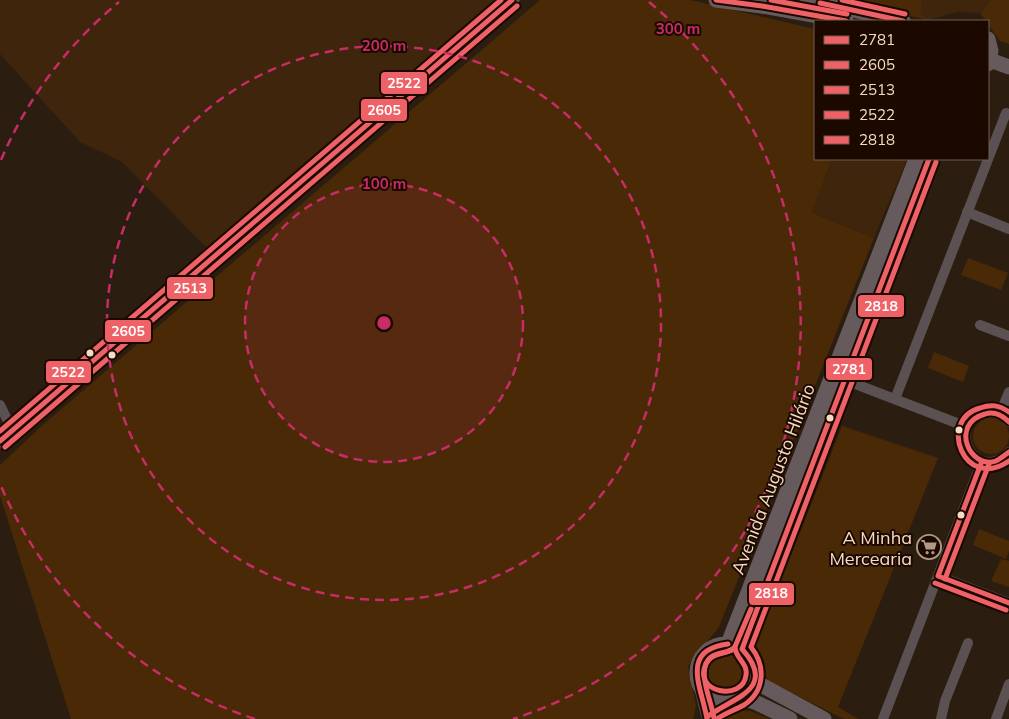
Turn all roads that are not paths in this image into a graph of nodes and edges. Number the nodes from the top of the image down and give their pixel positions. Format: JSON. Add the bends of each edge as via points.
{"nodes":[{"id":1,"x":512,"y":0,"type":"edge"},
{"id":2,"x":716,"y":0,"type":"edge"},
{"id":3,"x":807,"y":0,"type":"edge"},
{"id":4,"x":840,"y":20,"type":"edge"},
{"id":5,"x":898,"y":20,"type":"edge"},
{"id":6,"x":989,"y":43,"type":"edge"},
{"id":7,"x":989,"y":62,"type":"edge"},
{"id":8,"x":1009,"y":67,"type":"edge"},
{"id":9,"x":1006,"y":113,"type":"dead end"},
{"id":10,"x":989,"y":156,"type":"edge"},
{"id":11,"x":916,"y":160,"type":"edge"},
{"id":12,"x":929,"y":160,"type":"edge"},
{"id":13,"x":987,"y":160,"type":"edge"},
{"id":14,"x":967,"y":212,"type":"junction"},
{"id":15,"x":1009,"y":229,"type":"edge"},
{"id":16,"x":980,"y":326,"type":"dead end"},
{"id":17,"x":1009,"y":336,"type":"edge"},
{"id":18,"x":845,"y":380,"type":"junction"},
{"id":19,"x":1009,"y":392,"type":"edge"},
{"id":20,"x":895,"y":399,"type":"junction"},
{"id":21,"x":0,"y":405,"type":"edge"},
{"id":22,"x":1000,"y":414,"type":"junction"},
{"id":23,"x":1009,"y":422,"type":"edge"},
{"id":24,"x":967,"y":427,"type":"junction"},
{"id":25,"x":12,"y":430,"type":"junction"},
{"id":26,"x":0,"y":441,"type":"edge"},
{"id":27,"x":1009,"y":452,"type":"edge"},
{"id":28,"x":982,"y":460,"type":"junction"},
{"id":29,"x":938,"y":576,"type":"junction"},
{"id":30,"x":1009,"y":603,"type":"edge"},
{"id":31,"x":968,"y":643,"type":"dead end"},
{"id":32,"x":735,"y":647,"type":"junction"},
{"id":33,"x":754,"y":681,"type":"junction"},
{"id":34,"x":698,"y":683,"type":"junction"},
{"id":35,"x":1009,"y":684,"type":"edge"},
{"id":36,"x":737,"y":700,"type":"junction"},
{"id":37,"x":707,"y":718,"type":"edge"},
{"id":38,"x":790,"y":719,"type":"edge"},
{"id":39,"x":824,"y":719,"type":"edge"},
{"id":40,"x":883,"y":719,"type":"edge"},
{"id":41,"x":941,"y":719,"type":"edge"},
{"id":42,"x":996,"y":719,"type":"edge"}],
"edges":[{"from":1,"to":25,"type":"main road"},
{"from":2,"to":4,"type":"main road"},
{"from":3,"to":5,"type":"main road"},
{"from":6,"to":7,"type":"main road"},
{"from":7,"to":8,"type":"main road"},
{"from":9,"to":10,"type":"street"},
{"from":11,"to":32,"type":"main road","name":"Avenida Augusto Hilário"},
{"from":12,"to":18,"type":"main road","name":"Avenida Augusto Hilário"},
{"from":13,"to":14,"type":"street"},
{"from":14,"to":15,"type":"street"},
{"from":14,"to":20,"type":"street"},
{"from":16,"to":17,"type":"street"},
{"from":18,"to":20,"type":"street"},
{"from":18,"to":32,"type":"main road","name":"Avenida Augusto Hilário"},
{"from":19,"to":22,"type":"street"},
{"from":20,"to":24,"type":"street"},
{"from":21,"to":25,"type":"street"},
{"from":22,"to":23,"type":"street"},
{"from":22,"to":24,"type":"street","via":[[984,413]]},
{"from":24,"to":28,"type":"street","via":[[967,447],[975,458]]},
{"from":25,"to":26,"type":"main road"},
{"from":27,"to":28,"type":"street","via":[[997,461]]},
{"from":28,"to":29,"type":"street"},
{"from":29,"to":30,"type":"street"},
{"from":29,"to":40,"type":"street"},
{"from":31,"to":41,"type":"street"},
{"from":32,"to":33,"type":"main road","via":[[748,655],[753,663]]},
{"from":32,"to":34,"type":"main road","via":[[720,645],[704,653],[697,668]]},
{"from":33,"to":36,"type":"main road","via":[[747,693]]},
{"from":33,"to":39,"type":"main road"},
{"from":34,"to":36,"type":"main road","via":[[715,701]]},
{"from":34,"to":37,"type":"street"},
{"from":35,"to":42,"type":"street"},
{"from":36,"to":37,"type":"street"},
{"from":36,"to":38,"type":"main road","via":[[757,703]]}]}
